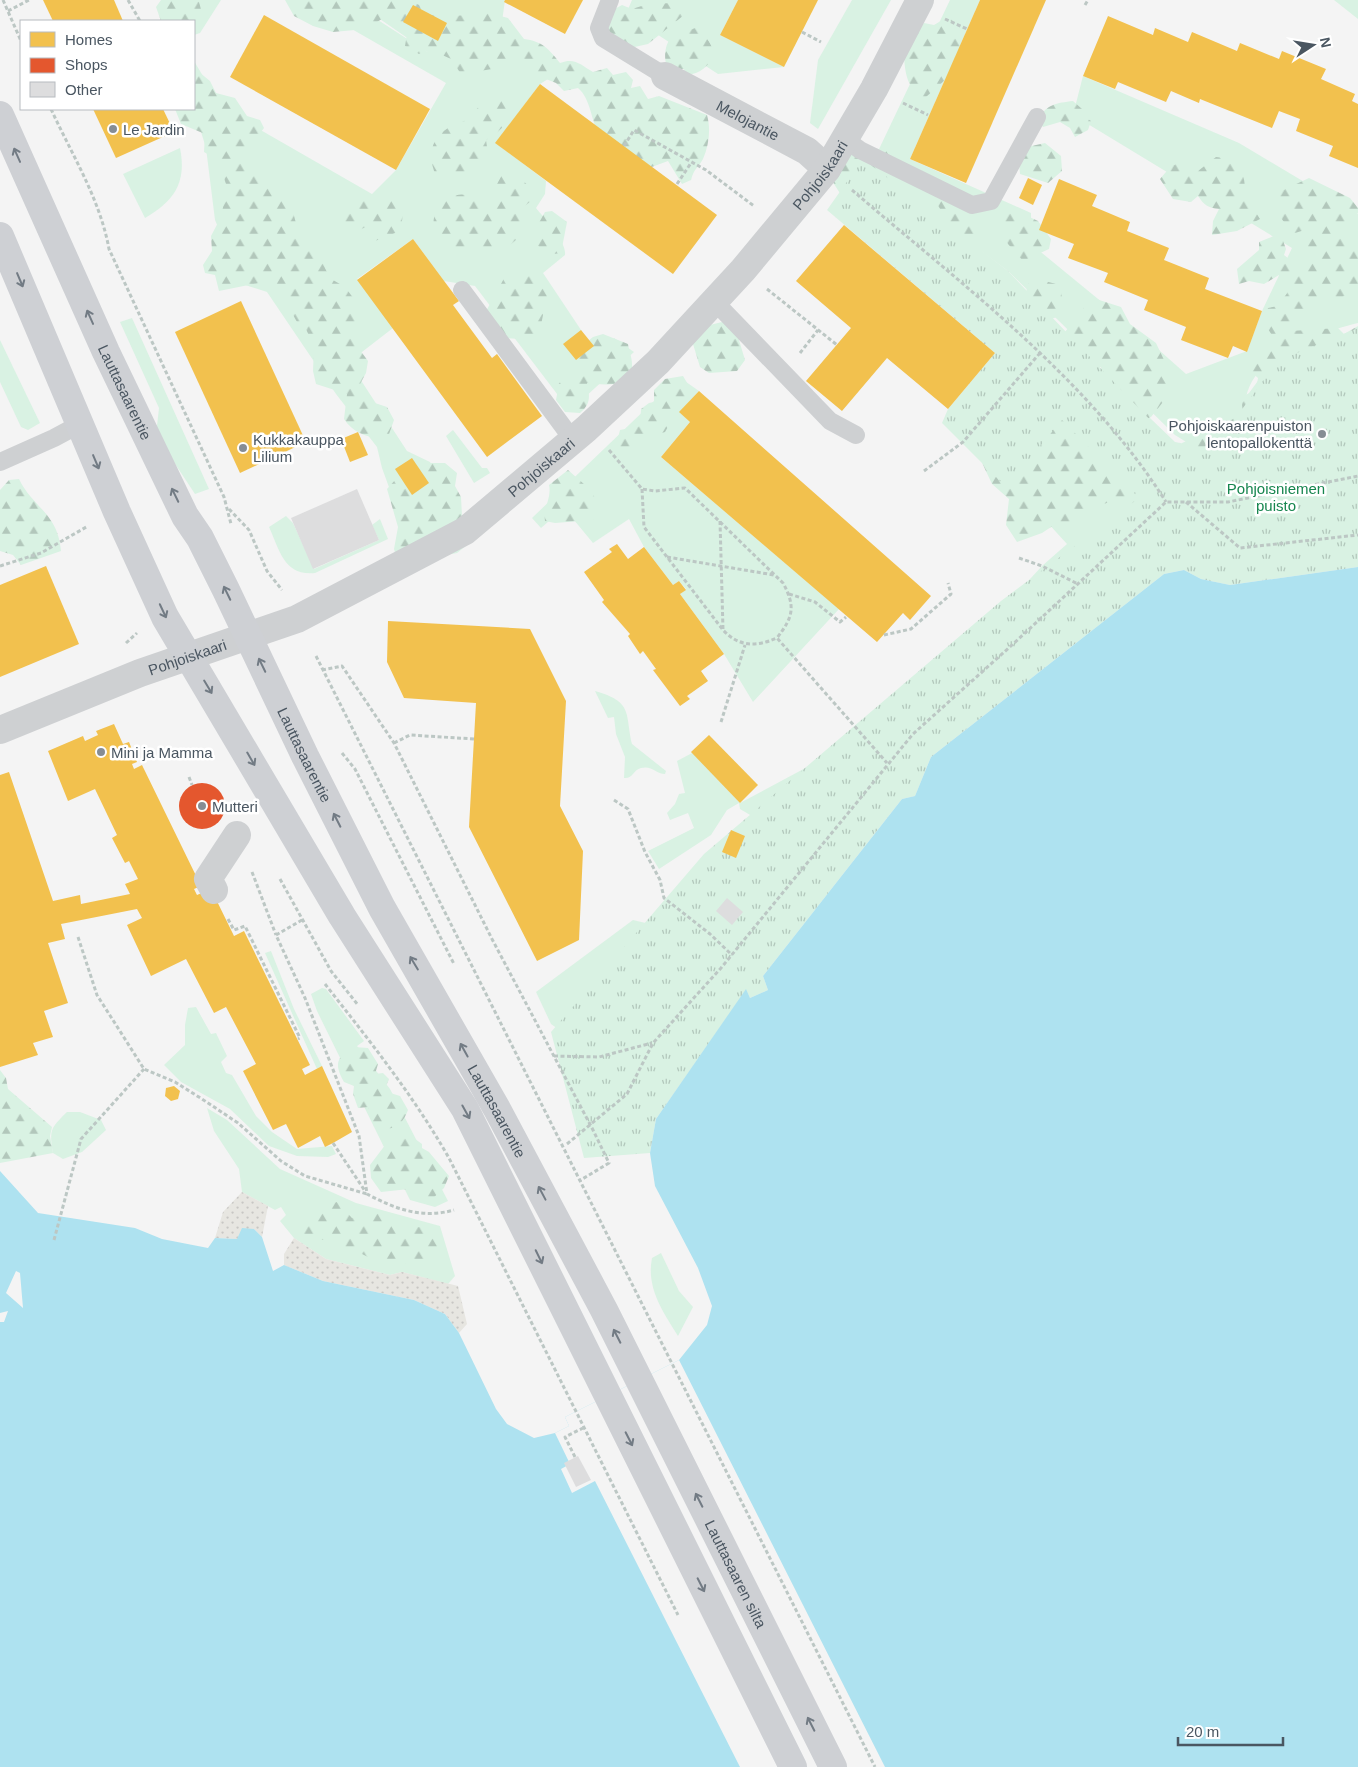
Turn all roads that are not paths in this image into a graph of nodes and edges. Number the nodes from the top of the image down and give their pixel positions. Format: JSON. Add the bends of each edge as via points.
{"nodes":[{"id":1,"x":610,"y":0,"type":"edge"},
{"id":2,"x":920,"y":0,"type":"edge"},
{"id":3,"x":665,"y":76,"type":"joint"},
{"id":4,"x":0,"y":115,"type":"edge"},
{"id":5,"x":1037,"y":117,"type":"dead end"},
{"id":6,"x":845,"y":139,"type":"junction"},
{"id":7,"x":827,"y":169,"type":"junction"},
{"id":8,"x":0,"y":236,"type":"edge"},
{"id":9,"x":462,"y":290,"type":"dead end"},
{"id":10,"x":715,"y":302,"type":"junction"},
{"id":11,"x":80,"y":424,"type":"junction"},
{"id":12,"x":856,"y":435,"type":"dead end"},
{"id":13,"x":573,"y":440,"type":"junction"},
{"id":14,"x":0,"y":462,"type":"edge"},
{"id":15,"x":248,"y":637,"type":"junction"},
{"id":16,"x":190,"y":657,"type":"junction"},
{"id":17,"x":0,"y":730,"type":"edge"},
{"id":18,"x":237,"y":834,"type":"road end"},
{"id":19,"x":214,"y":890,"type":"dead end"},
{"id":20,"x":639,"y":1380,"type":"joint"},
{"id":21,"x":793,"y":1767,"type":"edge"},
{"id":22,"x":833,"y":1767,"type":"edge"}],
"edges":[{"from":1,"to":3,"type":"lane","via":[[600,28],[604,38]]},
{"from":2,"to":6,"type":"street","name":"Pohjoiskaari"},
{"from":3,"to":7,"type":"street","name":"Melojantie","via":[[807,151]]},
{"from":15,"to":4,"type":"main road","name":"Lauttasaarentie","one_way":true,"via":[[106,352]]},
{"from":5,"to":6,"type":"lane","via":[[991,201],[972,205],[860,150]]},
{"from":6,"to":7,"type":"street","name":"Pohjoiskaari"},
{"from":7,"to":10,"type":"street","name":"Pohjoiskaari"},
{"from":8,"to":11,"type":"main road","name":"Lauttasaarentie","one_way":true},
{"from":9,"to":13,"type":"lane"},
{"from":10,"to":12,"type":"lane","via":[[830,421]]},
{"from":10,"to":13,"type":"street","name":"Pohjoiskaari","via":[[672,349]]},
{"from":11,"to":14,"type":"lane"},
{"from":11,"to":16,"type":"main road","name":"Lauttasaarentie","one_way":true,"via":[[165,617]]},
{"from":13,"to":15,"type":"street","name":"Pohjoiskaari","via":[[455,538],[317,610]]},
{"from":15,"to":16,"type":"street","name":"Pohjoiskaari"},
{"from":20,"to":15,"type":"main road","name":"Lauttasaarentie","one_way":true,"via":[[497,1110],[382,908]]},
{"from":16,"to":17,"type":"street","name":"Pohjoiskaari","via":[[140,673]]},
{"from":16,"to":21,"type":"main road","name":"Lauttasaarentie","one_way":true,"via":[[342,916],[465,1109]]},
{"from":18,"to":19,"type":"street","via":[[208,879]]},
{"from":22,"to":20,"type":"main road","name":"Lauttasaaren silta","one_way":true}]}
